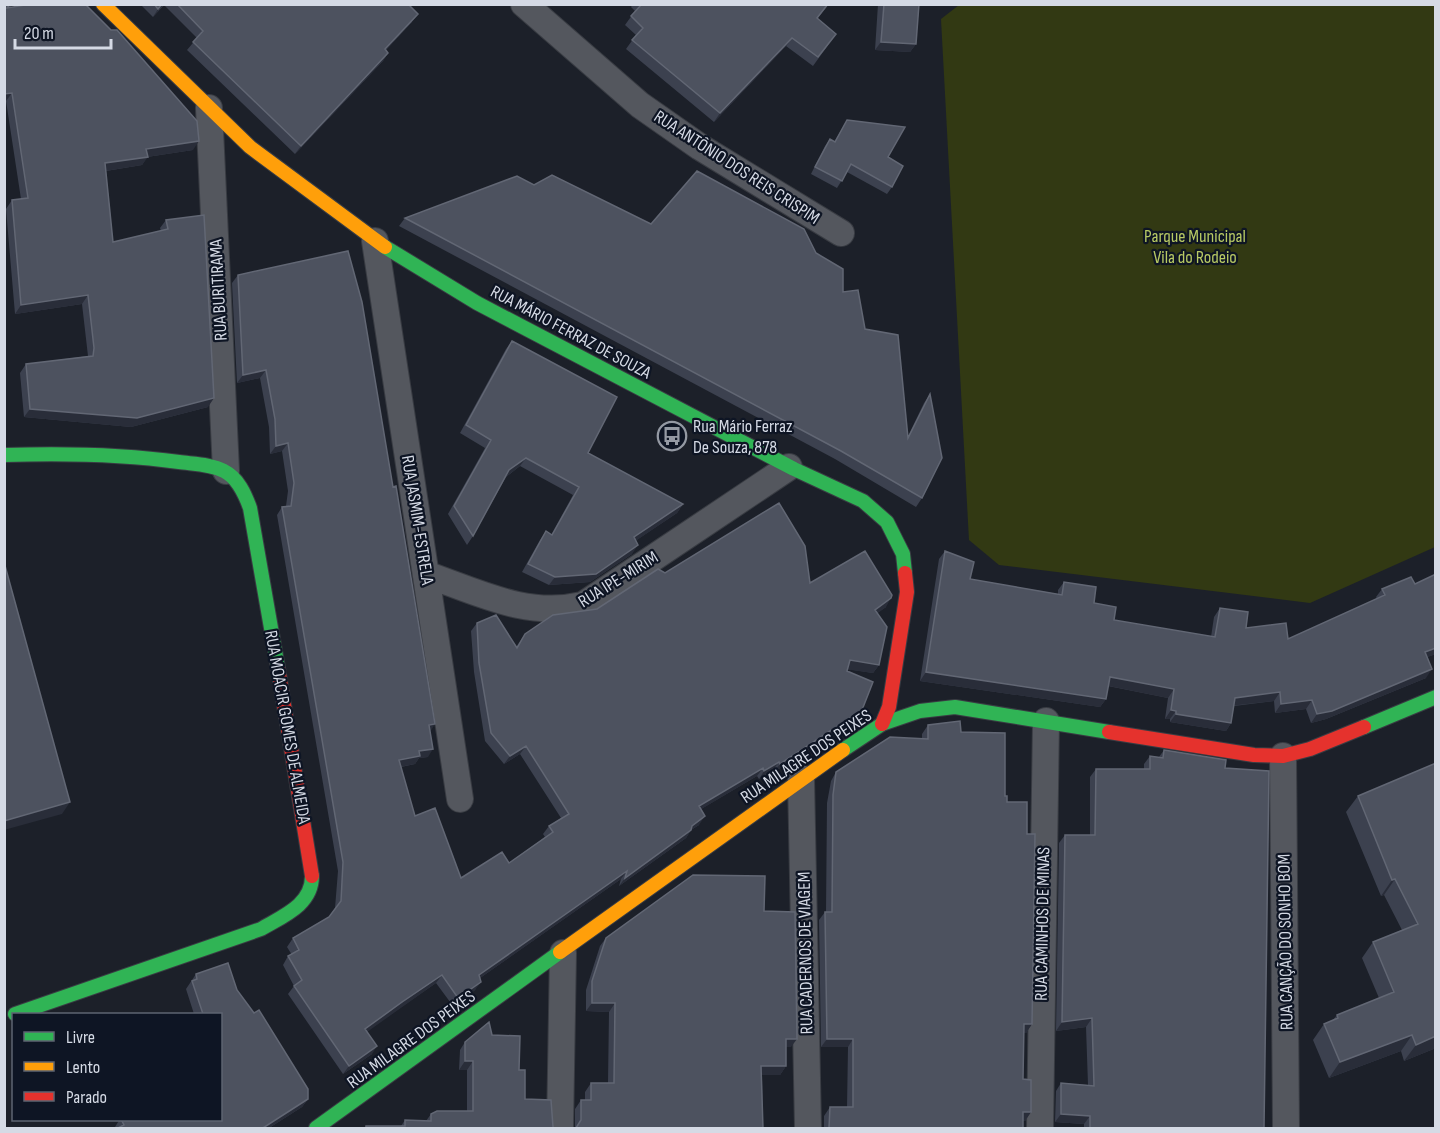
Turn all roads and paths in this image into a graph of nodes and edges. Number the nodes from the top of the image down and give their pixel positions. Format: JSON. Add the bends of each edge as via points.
{"nodes":[{"id":1,"x":103,"y":4,"type":"edge"},
{"id":2,"x":524,"y":4,"type":"edge"},
{"id":3,"x":209,"y":108,"type":"junction"},
{"id":4,"x":842,"y":233,"type":"dead end"},
{"id":5,"x":375,"y":242,"type":"junction"},
{"id":6,"x":4,"y":456,"type":"edge"},
{"id":7,"x":789,"y":466,"type":"junction"},
{"id":8,"x":226,"y":471,"type":"junction"},
{"id":9,"x":428,"y":574,"type":"junction"},
{"id":10,"x":1436,"y":697,"type":"edge"},
{"id":11,"x":1046,"y":721,"type":"junction"},
{"id":12,"x":882,"y":724,"type":"junction"},
{"id":13,"x":1283,"y":756,"type":"junction"},
{"id":14,"x":801,"y":778,"type":"junction"},
{"id":15,"x":460,"y":799,"type":"dead end"},
{"id":16,"x":563,"y":953,"type":"junction"},
{"id":17,"x":20,"y":1013,"type":"edge"},
{"id":18,"x":318,"y":1128,"type":"edge"},
{"id":19,"x":560,"y":1128,"type":"edge"},
{"id":20,"x":808,"y":1128,"type":"edge"},
{"id":21,"x":1040,"y":1128,"type":"edge"},
{"id":22,"x":1286,"y":1128,"type":"edge"}],
"edges":[{"from":1,"to":3,"type":"street","name":"RUA MÁRIO FERRAZ DE SOUZA"},
{"from":2,"to":4,"type":"street","name":"RUA ANTÔNIO DOS REIS CRISPIM","via":[[640,105],[700,147]]},
{"from":3,"to":5,"type":"street","name":"RUA MÁRIO FERRAZ DE SOUZA","via":[[250,147]]},
{"from":3,"to":8,"type":"street","name":"RUA BURITIRAMA"},
{"from":5,"to":7,"type":"street","name":"RUA MÁRIO FERRAZ DE SOUZA","via":[[477,303]]},
{"from":5,"to":9,"type":"street","name":"RUA JASMIM-ESTRELA"},
{"from":6,"to":8,"type":"street","via":[[44,453],[164,459]]},
{"from":7,"to":9,"type":"street","name":"RUA IPE-MIRIM","via":[[583,605],[533,610]]},
{"from":7,"to":12,"type":"street","name":"RUA MÁRIO FERRAZ DE SOUZA","via":[[863,501],[887,522],[903,554],[905,612],[889,707]]},
{"from":8,"to":17,"type":"street","name":"RUA MOACIR GOMES DE ALMEIDA","via":[[245,494],[250,508],[311,862],[308,895],[298,906],[261,929]]},
{"from":9,"to":15,"type":"street","name":"RUA JASMIM-ESTRELA"},
{"from":10,"to":13,"type":"street","name":"RUA MILAGRE DOS PEIXES","via":[[1310,749]]},
{"from":11,"to":12,"type":"street","name":"RUA MILAGRE DOS PEIXES","via":[[955,707],[920,711]]},
{"from":11,"to":13,"type":"street","name":"RUA MILAGRE DOS PEIXES","via":[[1254,755]]},
{"from":11,"to":21,"type":"street","name":"RUA CAMINHOS DE MINAS"},
{"from":12,"to":14,"type":"street","name":"RUA MILAGRE DOS PEIXES"},
{"from":13,"to":22,"type":"street","name":"RUA CANÇÃO DO SONHO BOM"},
{"from":14,"to":16,"type":"street","name":"RUA MILAGRE DOS PEIXES"},
{"from":14,"to":20,"type":"street","name":"RUA CADERNOS DE VIAGEM"},
{"from":16,"to":18,"type":"street","name":"RUA MILAGRE DOS PEIXES"},
{"from":16,"to":19,"type":"street"}]}
